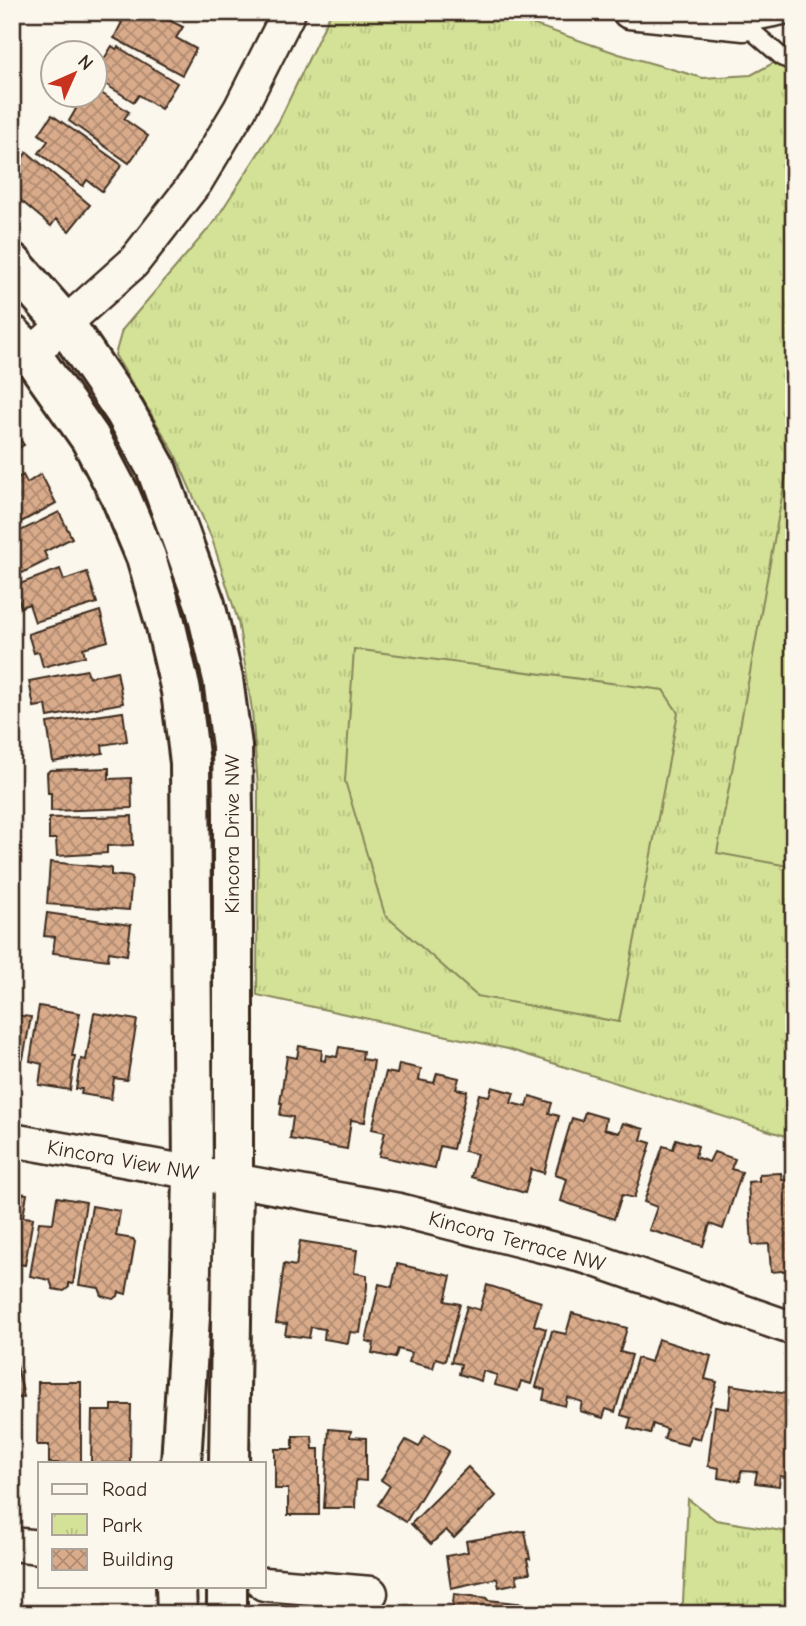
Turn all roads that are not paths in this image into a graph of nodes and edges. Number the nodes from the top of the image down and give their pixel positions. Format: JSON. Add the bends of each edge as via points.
{"nodes":[{"id":1,"x":289,"y":12,"type":"edge"},
{"id":2,"x":629,"y":12,"type":"edge"},
{"id":3,"x":794,"y":14,"type":"edge"},
{"id":4,"x":744,"y":24,"type":"junction"},
{"id":5,"x":794,"y":62,"type":"edge"},
{"id":6,"x":12,"y":263,"type":"edge"},
{"id":7,"x":65,"y":324,"type":"junction"},
{"id":8,"x":22,"y":344,"type":"edge"},
{"id":9,"x":12,"y":1140,"type":"edge"},
{"id":10,"x":193,"y":1173,"type":"junction"},
{"id":11,"x":233,"y":1180,"type":"junction"},
{"id":12,"x":794,"y":1329,"type":"edge"},
{"id":13,"x":181,"y":1462,"type":"edge"},
{"id":14,"x":229,"y":1462,"type":"edge"},
{"id":15,"x":12,"y":1544,"type":"edge"},
{"id":16,"x":38,"y":1547,"type":"edge"},
{"id":17,"x":266,"y":1584,"type":"edge"},
{"id":18,"x":176,"y":1588,"type":"edge"},
{"id":19,"x":227,"y":1588,"type":"edge"},
{"id":20,"x":371,"y":1593,"type":"dead end"},
{"id":21,"x":177,"y":1614,"type":"edge"},
{"id":22,"x":227,"y":1614,"type":"edge"}],
"edges":[{"from":1,"to":7,"type":"street","via":[[240,109],[196,182],[134,262]]},
{"from":2,"to":4,"type":"street"},
{"from":3,"to":4,"type":"lane"},
{"from":4,"to":5,"type":"lane"},
{"from":6,"to":7,"type":"street","name":"Kincora Drive NW"},
{"from":7,"to":8,"type":"street"},
{"from":7,"to":11,"type":"street","name":"Kincora Drive NW","via":[[125,412],[156,468],[205,604],[223,678],[232,746]]},
{"from":8,"to":10,"type":"street","name":"Kincora Drive NW","via":[[90,438],[120,495],[146,557],[181,691],[190,763]]},
{"from":9,"to":10,"type":"street","name":"Kincora View NW"},
{"from":10,"to":11,"type":"street","name":"Kincora View NW"},
{"from":10,"to":13,"type":"street","name":"Kincora Drive NW"},
{"from":11,"to":12,"type":"street","name":"Kincora Terrace NW","via":[[399,1210],[586,1257]]},
{"from":11,"to":14,"type":"street","name":"Kincora Drive NW"},
{"from":15,"to":16,"type":"street"},
{"from":17,"to":20,"type":"street"},
{"from":18,"to":21,"type":"street"},
{"from":19,"to":22,"type":"street"}]}
